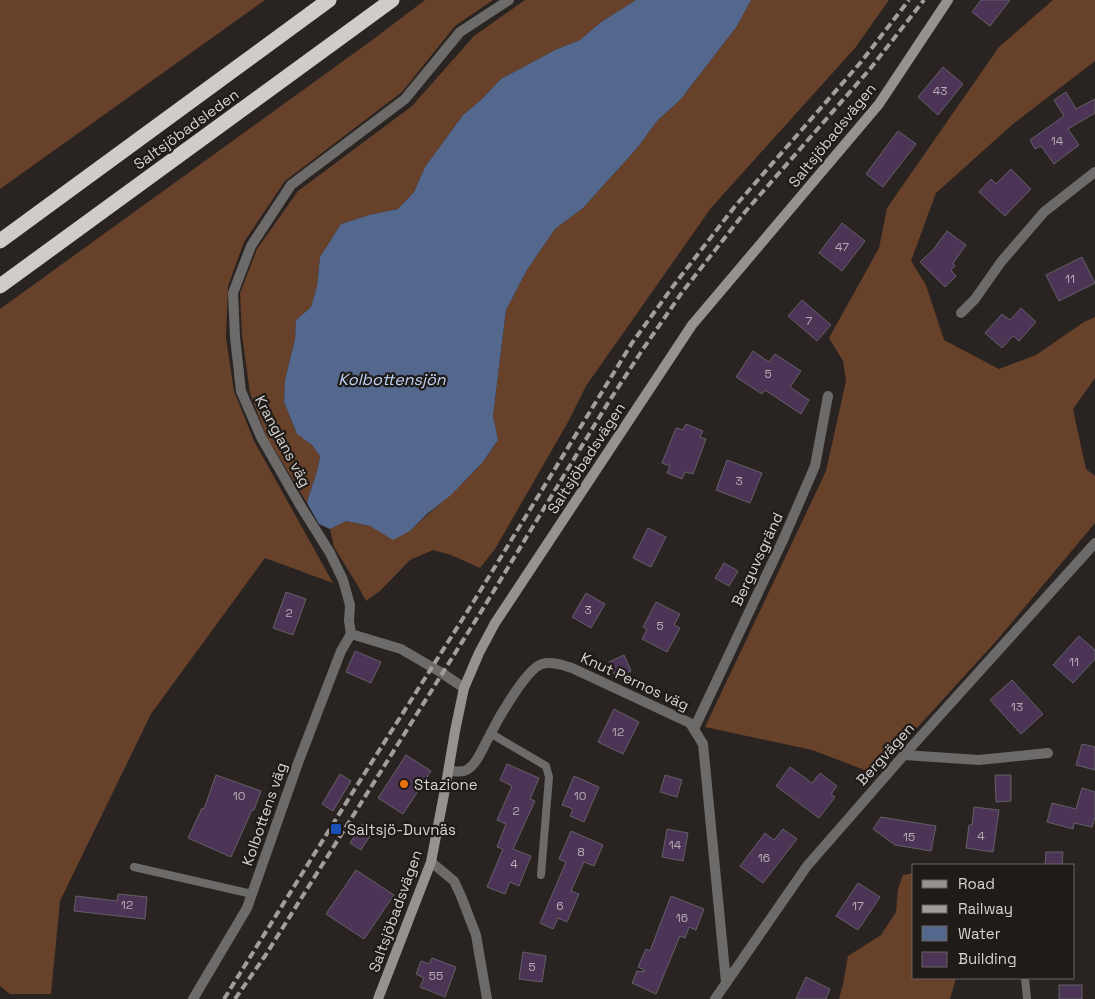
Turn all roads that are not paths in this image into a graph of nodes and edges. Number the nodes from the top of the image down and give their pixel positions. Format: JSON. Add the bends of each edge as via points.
{"nodes":[{"id":1,"x":330,"y":0,"type":"edge"},
{"id":2,"x":392,"y":0,"type":"edge"},
{"id":3,"x":509,"y":0,"type":"edge"},
{"id":4,"x":948,"y":0,"type":"edge"},
{"id":5,"x":1095,"y":172,"type":"edge"},
{"id":6,"x":0,"y":241,"type":"edge"},
{"id":7,"x":0,"y":286,"type":"edge"},
{"id":8,"x":961,"y":313,"type":"dead end"},
{"id":9,"x":828,"y":396,"type":"dead end"},
{"id":10,"x":1095,"y":543,"type":"edge"},
{"id":11,"x":351,"y":634,"type":"junction"},
{"id":12,"x":464,"y":688,"type":"junction"},
{"id":13,"x":694,"y":729,"type":"junction"},
{"id":14,"x":490,"y":734,"type":"junction"},
{"id":15,"x":1048,"y":753,"type":"dead end"},
{"id":16,"x":904,"y":755,"type":"junction"},
{"id":17,"x":448,"y":771,"type":"junction"},
{"id":18,"x":431,"y":862,"type":"junction"},
{"id":19,"x":134,"y":868,"type":"dead end"},
{"id":20,"x":541,"y":874,"type":"dead end"},
{"id":21,"x":252,"y":894,"type":"junction"},
{"id":22,"x":1025,"y":979,"type":"edge"},
{"id":23,"x":726,"y":982,"type":"junction"},
{"id":24,"x":193,"y":999,"type":"edge"},
{"id":25,"x":378,"y":999,"type":"edge"},
{"id":26,"x":487,"y":999,"type":"edge"},
{"id":27,"x":715,"y":999,"type":"edge"},
{"id":28,"x":1027,"y":999,"type":"edge"}],
"edges":[{"from":1,"to":6,"type":"highway","name":"Saltsjöbadsleden"},
{"from":2,"to":7,"type":"highway","name":"Saltsjöbadsleden"},
{"from":3,"to":11,"type":"street","name":"Kranglans väg","via":[[460,32],[406,98],[291,185],[251,246],[233,293],[241,390],[261,438],[344,580],[350,606]]},
{"from":4,"to":12,"type":"street","name":"Saltsjöbadsvägen","via":[[879,104],[692,325],[495,623]]},
{"from":5,"to":8,"type":"street","via":[[1044,212]]},
{"from":9,"to":13,"type":"street","name":"Berguvsgränd","via":[[815,466]]},
{"from":10,"to":16,"type":"street","name":"Bergvägen"},
{"from":11,"to":12,"type":"street","via":[[401,649]]},
{"from":11,"to":21,"type":"street","name":"Kolbottens väg","via":[[341,651],[305,744]]},
{"from":12,"to":17,"type":"street","name":"Saltsjöbadsvägen"},
{"from":13,"to":14,"type":"street","name":"Knut Pernos väg","via":[[690,723],[572,668],[554,663],[541,664],[521,683]]},
{"from":13,"to":23,"type":"street","name":"Knut Pernos väg","via":[[703,744]]},
{"from":14,"to":17,"type":"street","name":"Knut Pernos väg","via":[[469,768]]},
{"from":14,"to":20,"type":"lane","via":[[546,766],[549,777]]},
{"from":15,"to":16,"type":"street","via":[[979,760]]},
{"from":16,"to":23,"type":"street","name":"Bergvägen","via":[[807,866]]},
{"from":17,"to":18,"type":"street","name":"Saltsjöbadsvägen"},
{"from":18,"to":25,"type":"street","name":"Saltsjöbadsvägen"},
{"from":18,"to":26,"type":"street","via":[[454,882],[461,896],[476,934]]},
{"from":19,"to":21,"type":"lane"},
{"from":21,"to":24,"type":"street","name":"Kolbottens väg"},
{"from":22,"to":28,"type":"lane"},
{"from":23,"to":27,"type":"street","name":"Bergvägen"}]}
